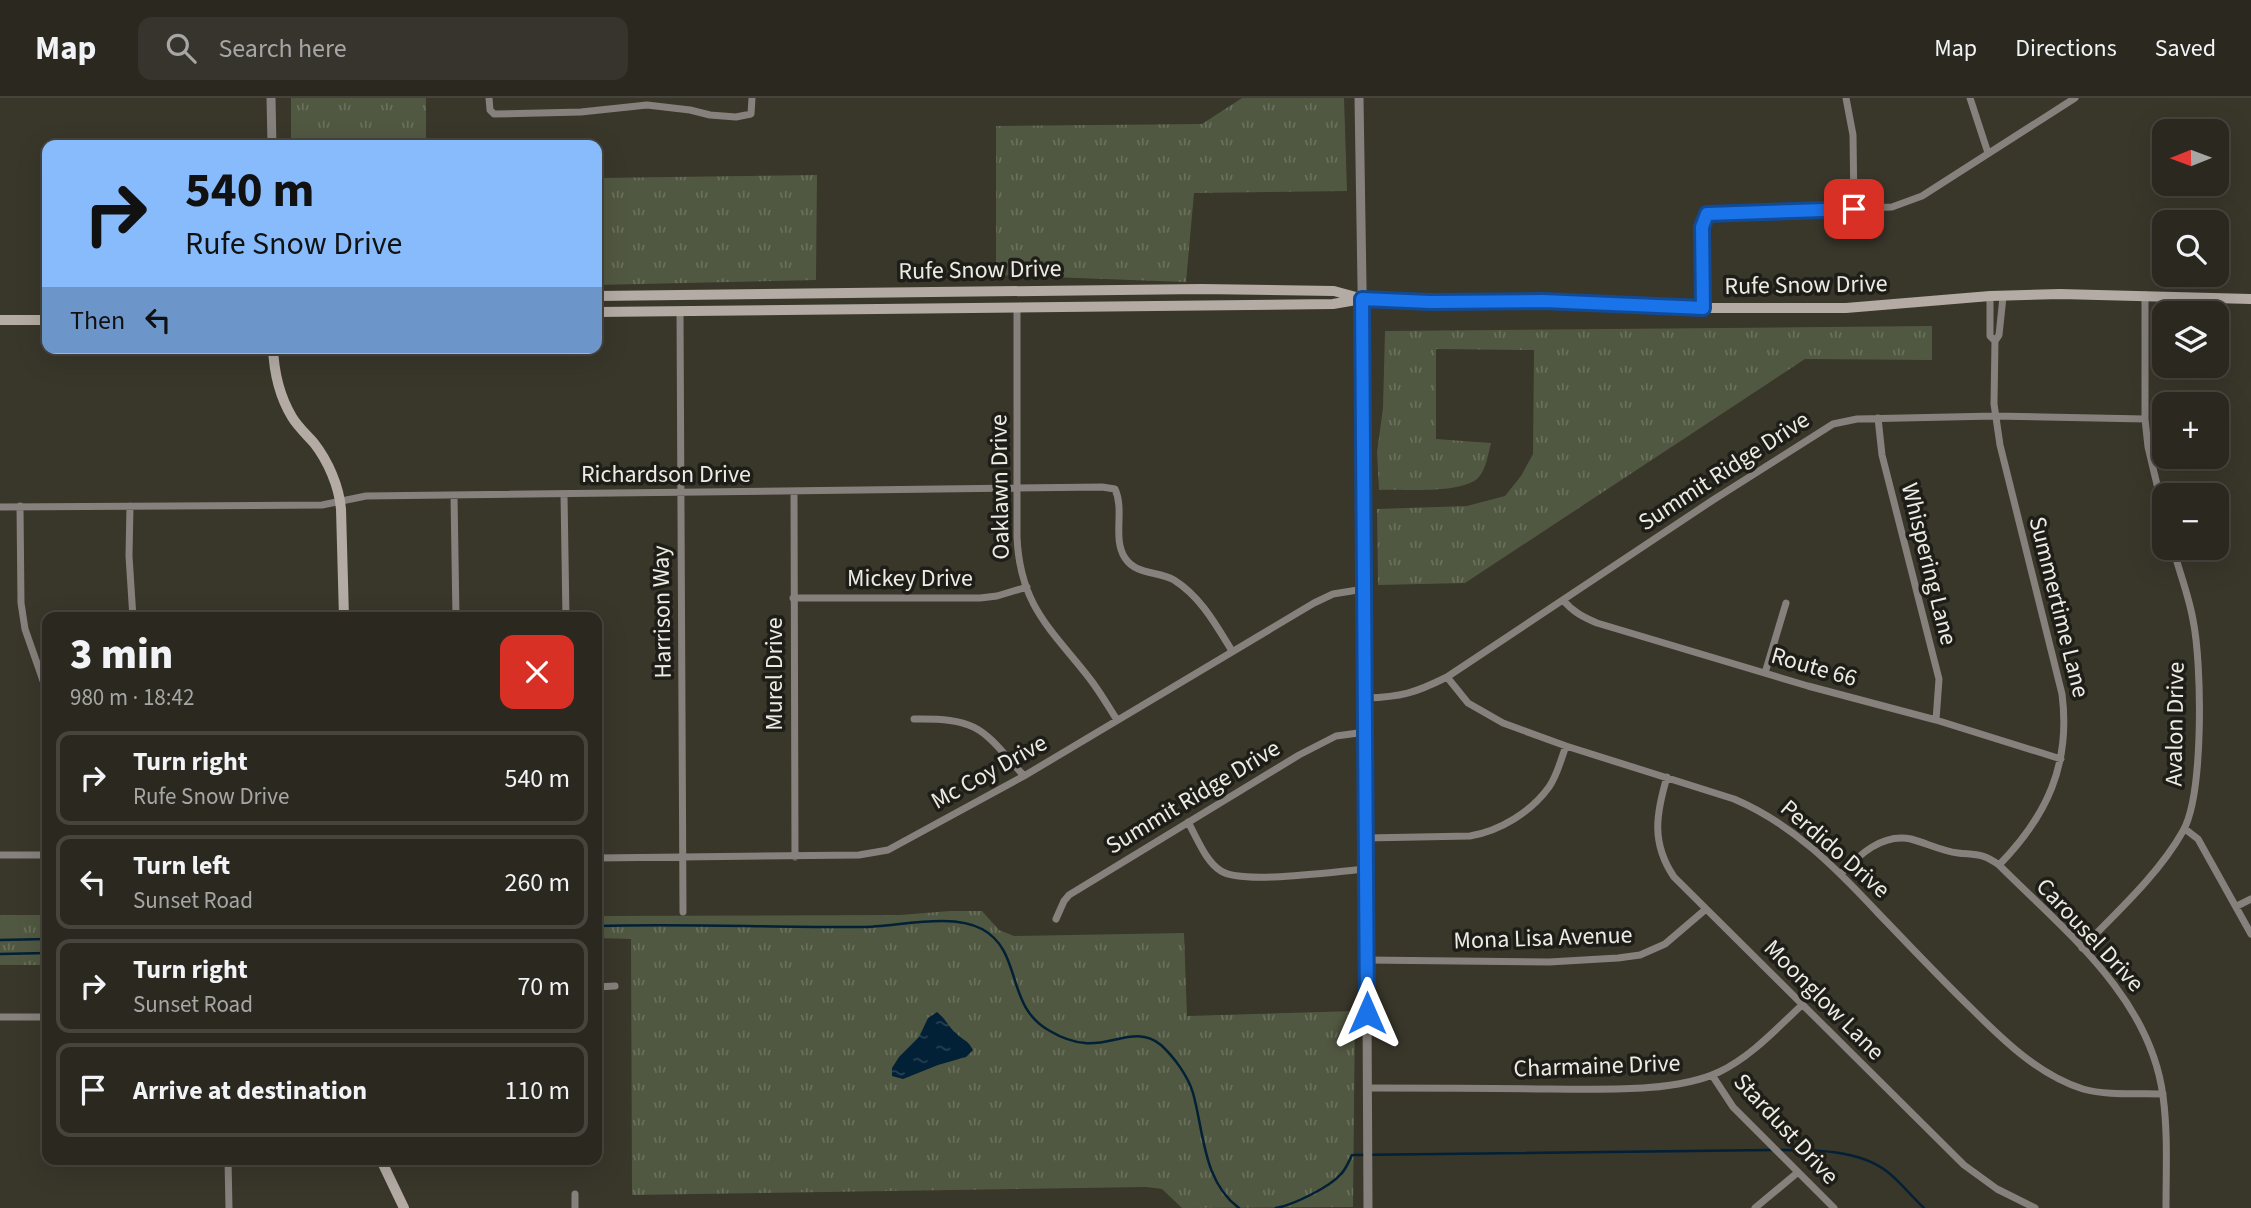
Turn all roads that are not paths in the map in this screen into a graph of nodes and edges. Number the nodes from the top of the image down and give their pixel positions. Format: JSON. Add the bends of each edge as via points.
{"nodes":[{"id":1,"x":271,"y":98,"type":"edge"},
{"id":2,"x":489,"y":98,"type":"edge"},
{"id":3,"x":752,"y":98,"type":"edge"},
{"id":4,"x":1359,"y":98,"type":"edge"},
{"id":5,"x":1846,"y":98,"type":"edge"},
{"id":6,"x":1970,"y":98,"type":"edge"},
{"id":7,"x":2075,"y":98,"type":"edge"},
{"id":8,"x":646,"y":102,"type":"edge"},
{"id":9,"x":272,"y":140,"type":"edge"},
{"id":10,"x":1988,"y":153,"type":"junction"},
{"id":11,"x":1854,"y":209,"type":"junction"},
{"id":12,"x":602,"y":296,"type":"edge"},
{"id":13,"x":1990,"y":296,"type":"junction"},
{"id":14,"x":2145,"y":296,"type":"junction"},
{"id":15,"x":2003,"y":297,"type":"junction"},
{"id":16,"x":1362,"y":299,"type":"junction"},
{"id":17,"x":2251,"y":299,"type":"edge"},
{"id":18,"x":1017,"y":307,"type":"junction"},
{"id":19,"x":1703,"y":308,"type":"junction"},
{"id":20,"x":680,"y":311,"type":"junction"},
{"id":21,"x":602,"y":312,"type":"edge"},
{"id":22,"x":0,"y":320,"type":"edge"},
{"id":23,"x":42,"y":320,"type":"edge"},
{"id":24,"x":1995,"y":341,"type":"junction"},
{"id":25,"x":275,"y":354,"type":"edge"},
{"id":26,"x":1995,"y":416,"type":"junction"},
{"id":27,"x":1878,"y":418,"type":"junction"},
{"id":28,"x":2145,"y":419,"type":"junction"},
{"id":29,"x":2157,"y":483,"type":"edge"},
{"id":30,"x":1017,"y":489,"type":"junction"},
{"id":31,"x":793,"y":491,"type":"junction"},
{"id":32,"x":679,"y":493,"type":"junction"},
{"id":33,"x":564,"y":494,"type":"junction"},
{"id":34,"x":454,"y":495,"type":"junction"},
{"id":35,"x":340,"y":501,"type":"junction"},
{"id":36,"x":20,"y":506,"type":"junction"},
{"id":37,"x":130,"y":506,"type":"junction"},
{"id":38,"x":0,"y":507,"type":"edge"},
{"id":39,"x":2176,"y":560,"type":"edge"},
{"id":40,"x":1027,"y":587,"type":"junction"},
{"id":41,"x":1364,"y":589,"type":"junction"},
{"id":42,"x":793,"y":598,"type":"junction"},
{"id":43,"x":1563,"y":600,"type":"junction"},
{"id":44,"x":1786,"y":603,"type":"dead end"},
{"id":45,"x":133,"y":612,"type":"edge"},
{"id":46,"x":344,"y":612,"type":"edge"},
{"id":47,"x":456,"y":612,"type":"edge"},
{"id":48,"x":566,"y":612,"type":"edge"},
{"id":49,"x":1232,"y":651,"type":"junction"},
{"id":50,"x":1765,"y":673,"type":"junction"},
{"id":51,"x":42,"y":677,"type":"edge"},
{"id":52,"x":1447,"y":677,"type":"junction"},
{"id":53,"x":1366,"y":698,"type":"junction"},
{"id":54,"x":914,"y":719,"type":"dead end"},
{"id":55,"x":1117,"y":720,"type":"junction"},
{"id":56,"x":1937,"y":720,"type":"junction"},
{"id":57,"x":1366,"y":732,"type":"junction"},
{"id":58,"x":1566,"y":746,"type":"junction"},
{"id":59,"x":2061,"y":759,"type":"junction"},
{"id":60,"x":1024,"y":776,"type":"junction"},
{"id":61,"x":1667,"y":777,"type":"junction"},
{"id":62,"x":1188,"y":822,"type":"junction"},
{"id":63,"x":2185,"y":829,"type":"junction"},
{"id":64,"x":1366,"y":838,"type":"junction"},
{"id":65,"x":0,"y":855,"type":"edge"},
{"id":66,"x":42,"y":855,"type":"edge"},
{"id":67,"x":796,"y":857,"type":"junction"},
{"id":68,"x":602,"y":858,"type":"edge"},
{"id":69,"x":683,"y":858,"type":"junction"},
{"id":70,"x":1998,"y":865,"type":"junction"},
{"id":71,"x":1366,"y":869,"type":"junction"},
{"id":72,"x":1841,"y":874,"type":"junction"},
{"id":73,"x":2251,"y":899,"type":"edge"},
{"id":74,"x":2237,"y":906,"type":"junction"},
{"id":75,"x":1706,"y":909,"type":"junction"},
{"id":76,"x":683,"y":912,"type":"dead end"},
{"id":77,"x":1056,"y":919,"type":"dead end"},
{"id":78,"x":2251,"y":934,"type":"edge"},
{"id":79,"x":2082,"y":948,"type":"junction"},
{"id":80,"x":1366,"y":960,"type":"junction"},
{"id":81,"x":615,"y":986,"type":"dead end"},
{"id":82,"x":602,"y":987,"type":"edge"},
{"id":83,"x":1802,"y":1005,"type":"junction"},
{"id":84,"x":0,"y":1017,"type":"edge"},
{"id":85,"x":42,"y":1017,"type":"edge"},
{"id":86,"x":1712,"y":1075,"type":"junction"},
{"id":87,"x":1367,"y":1088,"type":"junction"},
{"id":88,"x":2163,"y":1094,"type":"junction"},
{"id":89,"x":229,"y":1165,"type":"edge"},
{"id":90,"x":385,"y":1165,"type":"edge"},
{"id":91,"x":1797,"y":1172,"type":"junction"},
{"id":92,"x":575,"y":1194,"type":"dead end"},
{"id":93,"x":229,"y":1208,"type":"edge"},
{"id":94,"x":404,"y":1208,"type":"edge"},
{"id":95,"x":575,"y":1208,"type":"edge"},
{"id":96,"x":1368,"y":1208,"type":"edge"},
{"id":97,"x":1755,"y":1208,"type":"edge"},
{"id":98,"x":1834,"y":1208,"type":"edge"},
{"id":99,"x":2035,"y":1208,"type":"edge"},
{"id":100,"x":2166,"y":1208,"type":"edge"}],
"edges":[{"from":1,"to":9,"type":"street"},
{"from":2,"to":8,"type":"street","via":[[494,114],[551,114]]},
{"from":3,"to":8,"type":"street","via":[[751,114],[736,117]]},
{"from":4,"to":16,"type":"street"},
{"from":5,"to":11,"type":"street","via":[[1853,135]]},
{"from":6,"to":10,"type":"street"},
{"from":7,"to":10,"type":"street"},
{"from":10,"to":11,"type":"street","via":[[1922,195],[1892,206]]},
{"from":11,"to":19,"type":"street","via":[[1707,214],[1702,227]]},
{"from":12,"to":16,"type":"main road","name":"Rufe Snow Drive","via":[[1201,289],[1334,292]]},
{"from":13,"to":15,"type":"main road","name":"Rufe Snow Drive"},
{"from":13,"to":19,"type":"main road","name":"Rufe Snow Drive","via":[[1846,308]]},
{"from":13,"to":24,"type":"street","name":"Summertime Lane","via":[[1990,336]]},
{"from":14,"to":15,"type":"main road","name":"Rufe Snow Drive"},
{"from":14,"to":17,"type":"main road","name":"Rufe Snow Drive"},
{"from":14,"to":28,"type":"street"},
{"from":15,"to":24,"type":"street","name":"Summertime Lane","via":[[2000,335]]},
{"from":16,"to":18,"type":"main road","name":"Rufe Snow Drive","via":[[1333,304]]},
{"from":16,"to":19,"type":"main road","name":"Rufe Snow Drive"},
{"from":16,"to":41,"type":"street"},
{"from":18,"to":20,"type":"main road","name":"Rufe Snow Drive"},
{"from":18,"to":30,"type":"street","name":"Oaklawn Drive"},
{"from":20,"to":21,"type":"main road","name":"Rufe Snow Drive"},
{"from":20,"to":32,"type":"street","name":"Harrison Way"},
{"from":22,"to":23,"type":"main road"},
{"from":24,"to":26,"type":"street","name":"Summertime Lane"},
{"from":25,"to":35,"type":"main road","via":[[276,378],[286,404],[323,457]]},
{"from":26,"to":27,"type":"street","name":"Summit Ridge Drive"},
{"from":26,"to":28,"type":"street","name":"Summit Ridge Drive"},
{"from":26,"to":59,"type":"street","name":"Summertime Lane","via":[[2062,694],[2066,730]]},
{"from":27,"to":43,"type":"street","name":"Summit Ridge Drive","via":[[1833,424]]},
{"from":27,"to":56,"type":"street","name":"Whispering Lane","via":[[1882,455],[1939,680]]},
{"from":28,"to":29,"type":"street"},
{"from":30,"to":31,"type":"street","name":"Richardson Drive"},
{"from":30,"to":40,"type":"street","name":"Oaklawn Drive","via":[[1018,557]]},
{"from":30,"to":49,"type":"street","name":"Richardson Drive","via":[[1115,489],[1125,558],[1131,566],[1166,576],[1191,593]]},
{"from":31,"to":32,"type":"street","name":"Richardson Drive"},
{"from":31,"to":42,"type":"street","name":"Murel Drive"},
{"from":32,"to":33,"type":"street","name":"Richardson Drive"},
{"from":32,"to":69,"type":"street","name":"Harrison Way"},
{"from":33,"to":34,"type":"street","name":"Richardson Drive"},
{"from":33,"to":48,"type":"street"},
{"from":34,"to":35,"type":"street","name":"Richardson Drive","via":[[366,496]]},
{"from":34,"to":47,"type":"street"},
{"from":35,"to":37,"type":"street","name":"Richardson Drive","via":[[322,505]]},
{"from":35,"to":46,"type":"main road"},
{"from":36,"to":37,"type":"street","name":"Richardson Drive"},
{"from":36,"to":38,"type":"street","name":"Richardson Drive"},
{"from":36,"to":51,"type":"street","via":[[21,603]]},
{"from":37,"to":45,"type":"street"},
{"from":39,"to":63,"type":"street","name":"Avalon Drive","via":[[2193,619],[2198,670],[2197,773]]},
{"from":40,"to":42,"type":"street","name":"Mickey Drive","via":[[980,598]]},
{"from":40,"to":55,"type":"street","name":"Oaklawn Drive","via":[[1042,621]]},
{"from":41,"to":49,"type":"street","name":"Mc Coy Drive","via":[[1314,603]]},
{"from":41,"to":53,"type":"street"},
{"from":42,"to":67,"type":"street","name":"Murel Drive"},
{"from":43,"to":50,"type":"street","name":"Route 66","via":[[1583,618]]},
{"from":43,"to":52,"type":"street","name":"Summit Ridge Drive"},
{"from":44,"to":50,"type":"street"},
{"from":49,"to":55,"type":"street","name":"Mc Coy Drive"},
{"from":50,"to":56,"type":"street","name":"Route 66"},
{"from":52,"to":53,"type":"street","name":"Summit Ridge Drive","via":[[1415,693]]},
{"from":52,"to":58,"type":"street","name":"Perdido Drive","via":[[1468,703],[1489,716]]},
{"from":53,"to":57,"type":"street"},
{"from":54,"to":60,"type":"street","via":[[950,720],[977,727]]},
{"from":55,"to":60,"type":"street","name":"Mc Coy Drive"},
{"from":56,"to":59,"type":"street","name":"Route 66"},
{"from":57,"to":62,"type":"street","name":"Summit Ridge Drive","via":[[1329,740],[1299,755]]},
{"from":57,"to":64,"type":"street"},
{"from":58,"to":61,"type":"street","name":"Perdido Drive"},
{"from":58,"to":64,"type":"street","via":[[1549,787],[1496,829],[1470,836]]},
{"from":59,"to":70,"type":"street","name":"Summertime Lane","via":[[2049,795],[2022,842]]},
{"from":60,"to":67,"type":"street","name":"Mc Coy Drive","via":[[888,850]]},
{"from":61,"to":72,"type":"street","name":"Perdido Drive","via":[[1759,809],[1786,825]]},
{"from":61,"to":75,"type":"street","name":"Moonglow Lane","via":[[1658,807],[1660,852],[1674,877]]},
{"from":62,"to":71,"type":"street","via":[[1209,858],[1227,874],[1261,877]]},
{"from":62,"to":77,"type":"street","name":"Summit Ridge Drive","via":[[1069,895]]},
{"from":63,"to":74,"type":"street","via":[[2198,839]]},
{"from":63,"to":79,"type":"street","name":"Avalon Drive","via":[[2141,887]]},
{"from":64,"to":71,"type":"street"},
{"from":65,"to":66,"type":"street"},
{"from":67,"to":69,"type":"street","name":"Mc Coy Drive"},
{"from":68,"to":69,"type":"street","name":"Mc Coy Drive"},
{"from":69,"to":76,"type":"street","name":"Harrison Way"},
{"from":70,"to":72,"type":"street","name":"Carousel Drive","via":[[1973,852],[1959,853],[1907,838],[1871,847]]},
{"from":70,"to":79,"type":"street","name":"Carousel Drive"},
{"from":71,"to":80,"type":"street"},
{"from":72,"to":88,"type":"street","name":"Perdido Drive","via":[[1981,1019],[2029,1061],[2086,1089]]},
{"from":73,"to":74,"type":"street"},
{"from":74,"to":78,"type":"street"},
{"from":75,"to":80,"type":"street","name":"Mona Lisa Avenue","via":[[1665,944],[1618,958]]},
{"from":75,"to":83,"type":"street","name":"Moonglow Lane"},
{"from":79,"to":88,"type":"street","name":"Carousel Drive","via":[[2133,1010],[2152,1050]]},
{"from":80,"to":87,"type":"street"},
{"from":81,"to":82,"type":"street"},
{"from":83,"to":86,"type":"street","name":"Charmaine Drive","via":[[1744,1058]]},
{"from":83,"to":99,"type":"street","name":"Moonglow Lane","via":[[1964,1165]]},
{"from":84,"to":85,"type":"street"},
{"from":86,"to":87,"type":"street","name":"Charmaine Drive","via":[[1643,1087]]},
{"from":86,"to":91,"type":"street","name":"Stardust Drive","via":[[1733,1107]]},
{"from":87,"to":96,"type":"street"},
{"from":88,"to":100,"type":"street","name":"Carousel Drive"},
{"from":89,"to":93,"type":"street"},
{"from":90,"to":94,"type":"main road"},
{"from":91,"to":97,"type":"street"},
{"from":91,"to":98,"type":"street","name":"Stardust Drive"},
{"from":92,"to":95,"type":"street"}]}
